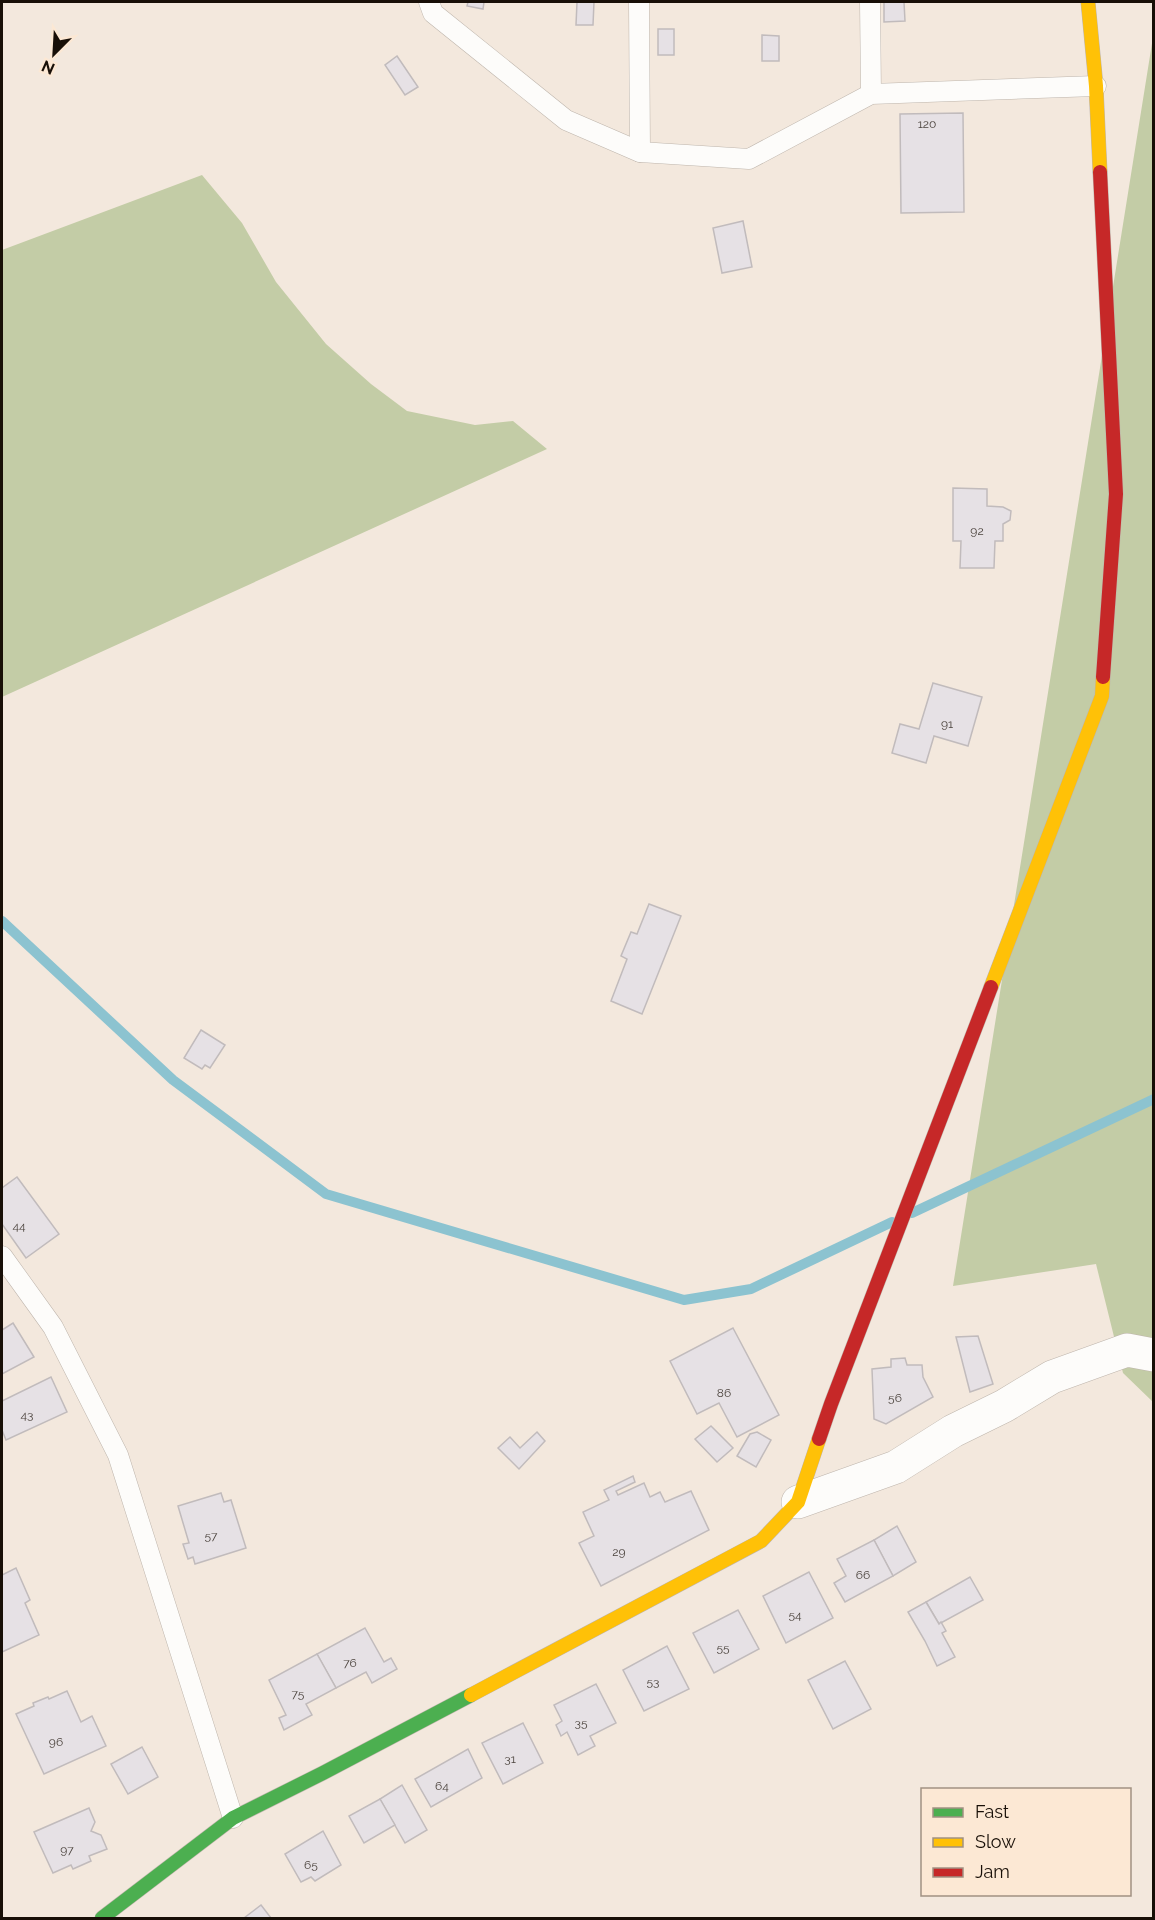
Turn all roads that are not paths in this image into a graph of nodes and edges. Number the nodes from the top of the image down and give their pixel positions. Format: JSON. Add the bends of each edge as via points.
{"nodes":[{"id":1,"x":429,"y":2,"type":"edge"},
{"id":2,"x":639,"y":2,"type":"edge"},
{"id":3,"x":870,"y":2,"type":"edge"},
{"id":4,"x":1088,"y":2,"type":"edge"},
{"id":5,"x":1096,"y":86,"type":"junction"},
{"id":6,"x":871,"y":94,"type":"junction"},
{"id":7,"x":640,"y":152,"type":"junction"},
{"id":8,"x":2,"y":1256,"type":"edge"},
{"id":9,"x":1154,"y":1355,"type":"edge"},
{"id":10,"x":798,"y":1502,"type":"junction"},
{"id":11,"x":233,"y":1818,"type":"junction"},
{"id":12,"x":102,"y":1918,"type":"edge"}],
"edges":[{"from":1,"to":7,"type":"lane","via":[[434,13],[566,120]]},
{"from":2,"to":7,"type":"lane"},
{"from":3,"to":6,"type":"lane"},
{"from":4,"to":5,"type":"street"},
{"from":5,"to":6,"type":"lane"},
{"from":5,"to":10,"type":"street","via":[[1116,494],[1102,696],[831,1404]]},
{"from":6,"to":7,"type":"lane","via":[[749,159]]},
{"from":8,"to":11,"type":"lane","via":[[53,1327],[118,1455]]},
{"from":9,"to":10,"type":"street","via":[[1127,1350],[1052,1377],[952,1431],[896,1467]]},
{"from":10,"to":11,"type":"street","via":[[761,1541]]},
{"from":11,"to":12,"type":"street"}]}
